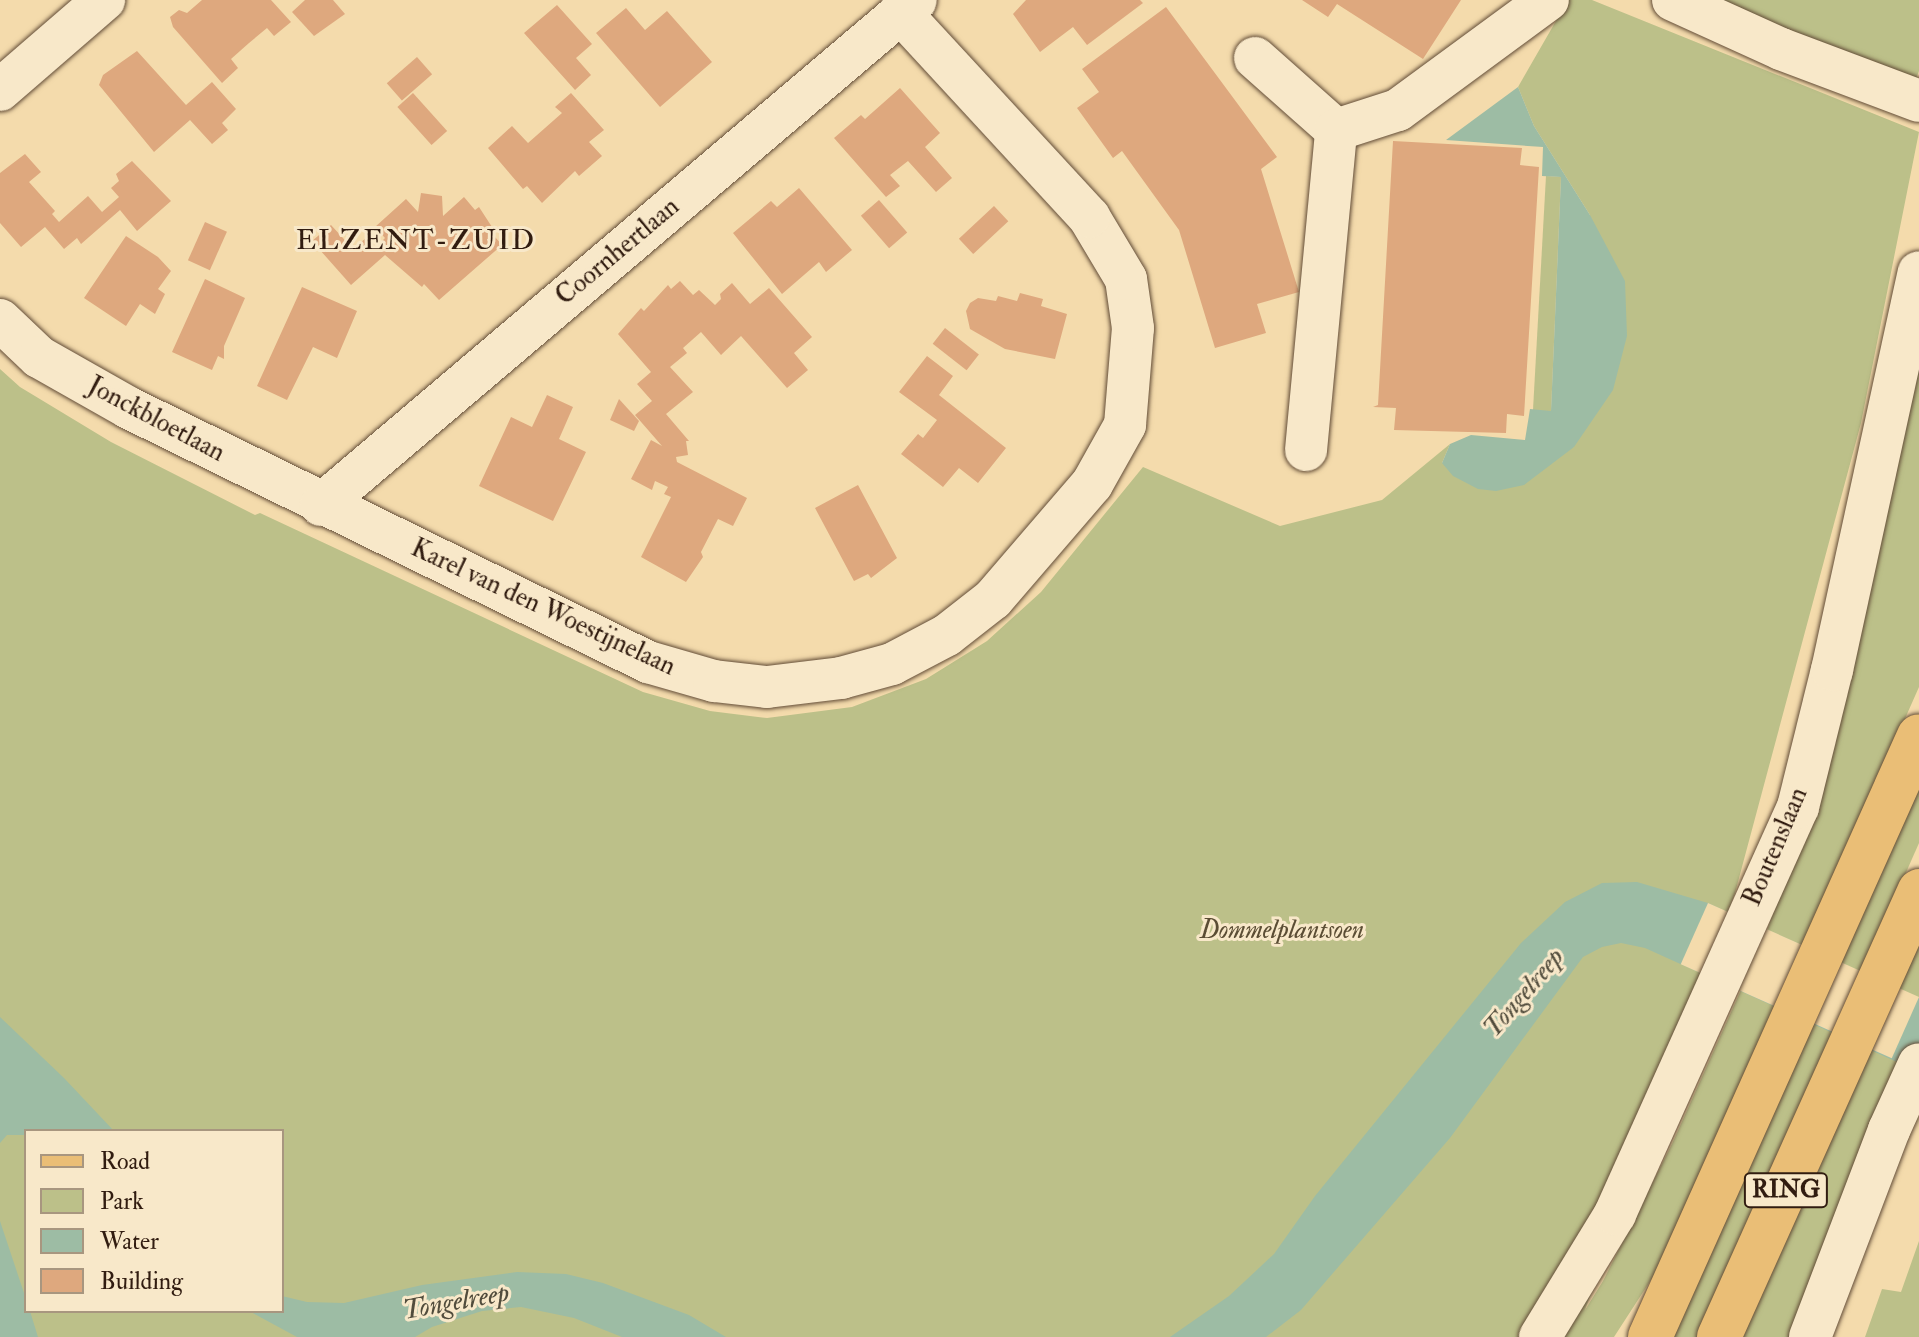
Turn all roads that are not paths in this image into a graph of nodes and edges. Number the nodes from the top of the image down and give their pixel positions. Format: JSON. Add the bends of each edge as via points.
{"nodes":[{"id":1,"x":104,"y":0,"type":"edge"},
{"id":2,"x":1548,"y":0,"type":"edge"},
{"id":3,"x":1673,"y":0,"type":"edge"},
{"id":4,"x":908,"y":6,"type":"edge"},
{"id":5,"x":1255,"y":58,"type":"dead end"},
{"id":6,"x":0,"y":90,"type":"edge"},
{"id":7,"x":1919,"y":101,"type":"edge"},
{"id":8,"x":1336,"y":130,"type":"junction"},
{"id":9,"x":1919,"y":272,"type":"edge"},
{"id":10,"x":0,"y":320,"type":"edge"},
{"id":11,"x":1306,"y":450,"type":"dead end"},
{"id":12,"x":321,"y":505,"type":"junction"},
{"id":13,"x":1919,"y":736,"type":"edge"},
{"id":14,"x":1919,"y":891,"type":"edge"},
{"id":15,"x":1918,"y":1068,"type":"edge"},
{"id":16,"x":1540,"y":1337,"type":"edge"},
{"id":17,"x":1650,"y":1337,"type":"edge"},
{"id":18,"x":1719,"y":1337,"type":"edge"},
{"id":19,"x":1810,"y":1337,"type":"edge"}],
"edges":[{"from":1,"to":6,"type":"street"},
{"from":2,"to":8,"type":"street","via":[[1398,110]]},
{"from":3,"to":7,"type":"street","via":[[1781,49]]},
{"from":4,"to":12,"type":"street","name":"Coornhertlaan"},
{"from":4,"to":12,"type":"street","name":"Karel van den Woestijnelaan","via":[[1089,217],[1126,279],[1133,328],[1125,425],[1085,493],[993,599],[947,635],[892,664],[841,678],[767,687],[714,681],[648,662]]},
{"from":5,"to":8,"type":"street"},
{"from":8,"to":11,"type":"street"},
{"from":9,"to":16,"type":"street","name":"Boutenslaan","via":[[1798,807],[1615,1214]]},
{"from":10,"to":12,"type":"street","name":"Jonckbloetlaan","via":[[39,357]]},
{"from":13,"to":17,"type":"main road","number":"RING"},
{"from":14,"to":18,"type":"main road","number":"RING"},
{"from":15,"to":19,"type":"street"}]}
